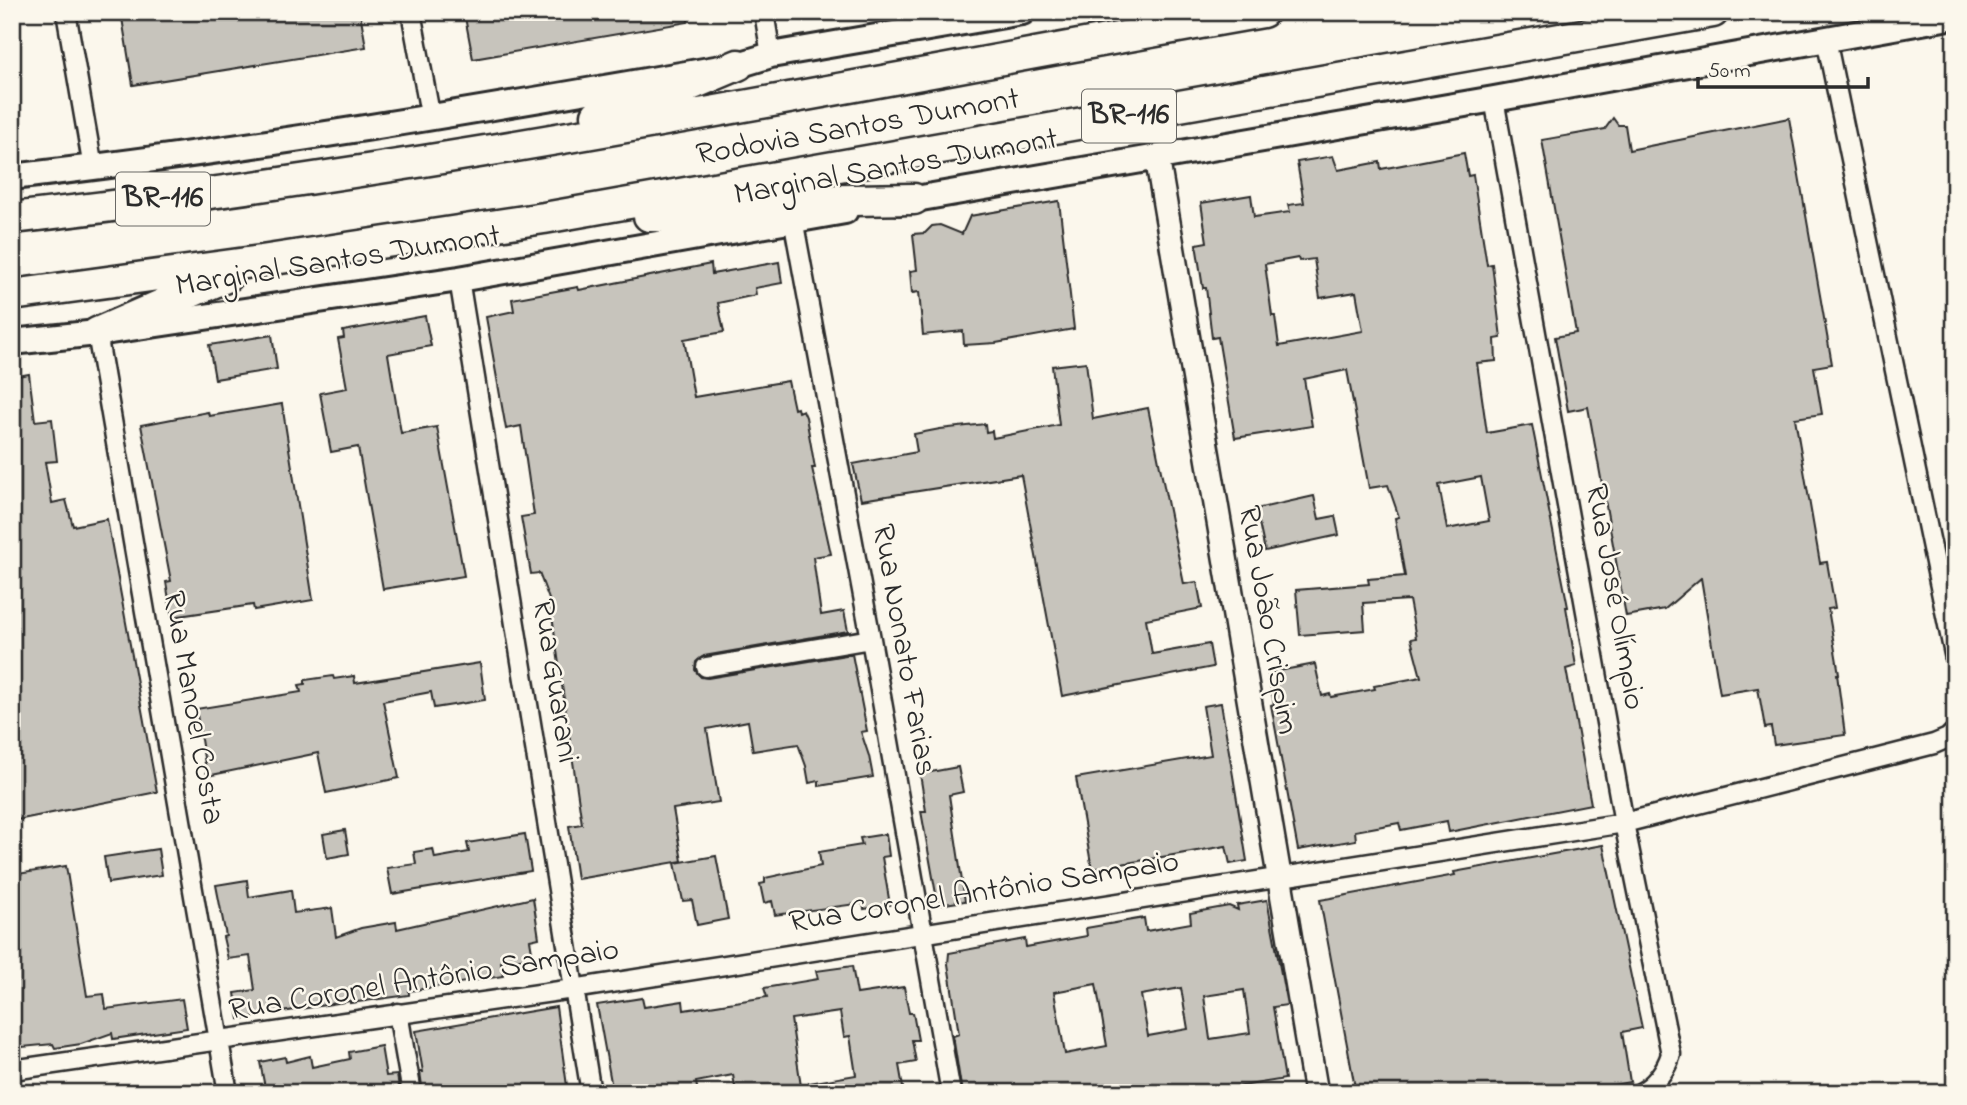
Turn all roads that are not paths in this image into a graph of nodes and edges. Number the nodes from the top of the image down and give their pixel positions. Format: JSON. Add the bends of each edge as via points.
{"nodes":[{"id":1,"x":65,"y":12,"type":"edge"},
{"id":2,"x":411,"y":12,"type":"edge"},
{"id":3,"x":764,"y":12,"type":"edge"},
{"id":4,"x":1021,"y":12,"type":"edge"},
{"id":5,"x":1263,"y":12,"type":"edge"},
{"id":6,"x":1713,"y":12,"type":"edge"},
{"id":7,"x":1955,"y":16,"type":"edge"},
{"id":8,"x":1826,"y":39,"type":"junction"},
{"id":9,"x":771,"y":55,"type":"junction"},
{"id":10,"x":738,"y":65,"type":"junction"},
{"id":11,"x":1494,"y":99,"type":"junction"},
{"id":12,"x":430,"y":119,"type":"junction"},
{"id":13,"x":476,"y":153,"type":"junction"},
{"id":14,"x":1157,"y":157,"type":"junction"},
{"id":15,"x":93,"y":168,"type":"junction"},
{"id":16,"x":12,"y":177,"type":"edge"},
{"id":17,"x":914,"y":199,"type":"junction"},
{"id":18,"x":12,"y":218,"type":"edge"},
{"id":19,"x":544,"y":219,"type":"junction"},
{"id":20,"x":793,"y":219,"type":"junction"},
{"id":21,"x":261,"y":261,"type":"junction"},
{"id":22,"x":459,"y":279,"type":"junction"},
{"id":23,"x":12,"y":295,"type":"edge"},
{"id":24,"x":97,"y":332,"type":"junction"},
{"id":25,"x":12,"y":342,"type":"edge"},
{"id":26,"x":871,"y":639,"type":"junction"},
{"id":27,"x":1955,"y":659,"type":"edge"},
{"id":28,"x":706,"y":667,"type":"dead end"},
{"id":29,"x":1955,"y":731,"type":"edge"},
{"id":30,"x":1624,"y":823,"type":"junction"},
{"id":31,"x":1278,"y":877,"type":"junction"},
{"id":32,"x":923,"y":933,"type":"junction"},
{"id":33,"x":573,"y":989,"type":"junction"},
{"id":34,"x":398,"y":1013,"type":"junction"},
{"id":35,"x":219,"y":1041,"type":"junction"},
{"id":36,"x":12,"y":1070,"type":"edge"},
{"id":37,"x":228,"y":1093,"type":"edge"},
{"id":38,"x":412,"y":1093,"type":"edge"},
{"id":39,"x":591,"y":1093,"type":"edge"},
{"id":40,"x":951,"y":1093,"type":"edge"},
{"id":41,"x":1316,"y":1093,"type":"edge"},
{"id":42,"x":1640,"y":1093,"type":"edge"}],
"edges":[{"from":1,"to":15,"type":"street"},
{"from":2,"to":12,"type":"street"},
{"from":3,"to":9,"type":"street"},
{"from":4,"to":9,"type":"main road","number":"BR-116"},
{"from":5,"to":13,"type":"highway","name":"Rodovia Santos Dumont","number":"BR-116"},
{"from":6,"to":19,"type":"highway","name":"Rodovia Santos Dumont","number":"BR-116"},
{"from":7,"to":8,"type":"main road","name":"Marginal Santos Dumont","number":"BR-116"},
{"from":8,"to":11,"type":"main road","name":"Marginal Santos Dumont","number":"BR-116"},
{"from":8,"to":27,"type":"street"},
{"from":9,"to":10,"type":"main road","number":"BR-116"},
{"from":10,"to":12,"type":"main road","number":"BR-116"},
{"from":10,"to":13,"type":"highway","via":[[667,95]]},
{"from":11,"to":14,"type":"main road","name":"Marginal Santos Dumont","number":"BR-116"},
{"from":11,"to":30,"type":"street","name":"Rua José Olímpio"},
{"from":12,"to":15,"type":"main road","number":"BR-116"},
{"from":13,"to":18,"type":"highway","name":"Rodovia Santos Dumont","number":"BR-116"},
{"from":14,"to":17,"type":"main road","name":"Marginal Santos Dumont","number":"BR-116"},
{"from":14,"to":31,"type":"street","name":"Rua João Crispim"},
{"from":15,"to":16,"type":"main road","number":"BR-116"},
{"from":17,"to":19,"type":"highway","via":[[789,201],[676,216]]},
{"from":17,"to":20,"type":"main road","name":"Marginal Santos Dumont","number":"BR-116"},
{"from":19,"to":21,"type":"highway","name":"Rodovia Santos Dumont","number":"BR-116"},
{"from":20,"to":22,"type":"main road","name":"Marginal Santos Dumont","number":"BR-116"},
{"from":20,"to":26,"type":"street","name":"Rua Nonato Farias"},
{"from":21,"to":23,"type":"highway","name":"Rodovia Santos Dumont","number":"BR-116"},
{"from":21,"to":24,"type":"highway"},
{"from":22,"to":24,"type":"main road","name":"Marginal Santos Dumont","number":"BR-116"},
{"from":22,"to":33,"type":"street","name":"Rua Guarani"},
{"from":24,"to":25,"type":"main road","name":"Marginal Santos Dumont","number":"BR-116"},
{"from":24,"to":35,"type":"street","name":"Rua Manoel Costa"},
{"from":26,"to":28,"type":"street"},
{"from":26,"to":32,"type":"street","name":"Rua Nonato Farias"},
{"from":29,"to":30,"type":"street","name":"Rua Coronel Antônio Sampaio","via":[[1934,744]]},
{"from":30,"to":31,"type":"street","name":"Rua Coronel Antônio Sampaio"},
{"from":30,"to":42,"type":"street","name":"Rua José Olímpio","via":[[1671,1054],[1659,1077]]},
{"from":31,"to":32,"type":"street","name":"Rua Coronel Antônio Sampaio"},
{"from":31,"to":41,"type":"street","name":"Rua João Crispim"},
{"from":32,"to":33,"type":"street","name":"Rua Coronel Antônio Sampaio"},
{"from":32,"to":40,"type":"street","name":"Rua Nonato Farias"},
{"from":33,"to":34,"type":"street","name":"Rua Coronel Antônio Sampaio"},
{"from":33,"to":39,"type":"street","name":"Rua Guarani"},
{"from":34,"to":35,"type":"street","name":"Rua Coronel Antônio Sampaio"},
{"from":34,"to":38,"type":"street"},
{"from":35,"to":36,"type":"street","name":"Rua Coronel Antônio Sampaio"},
{"from":35,"to":37,"type":"street","name":"Rua Manoel Costa"}]}
